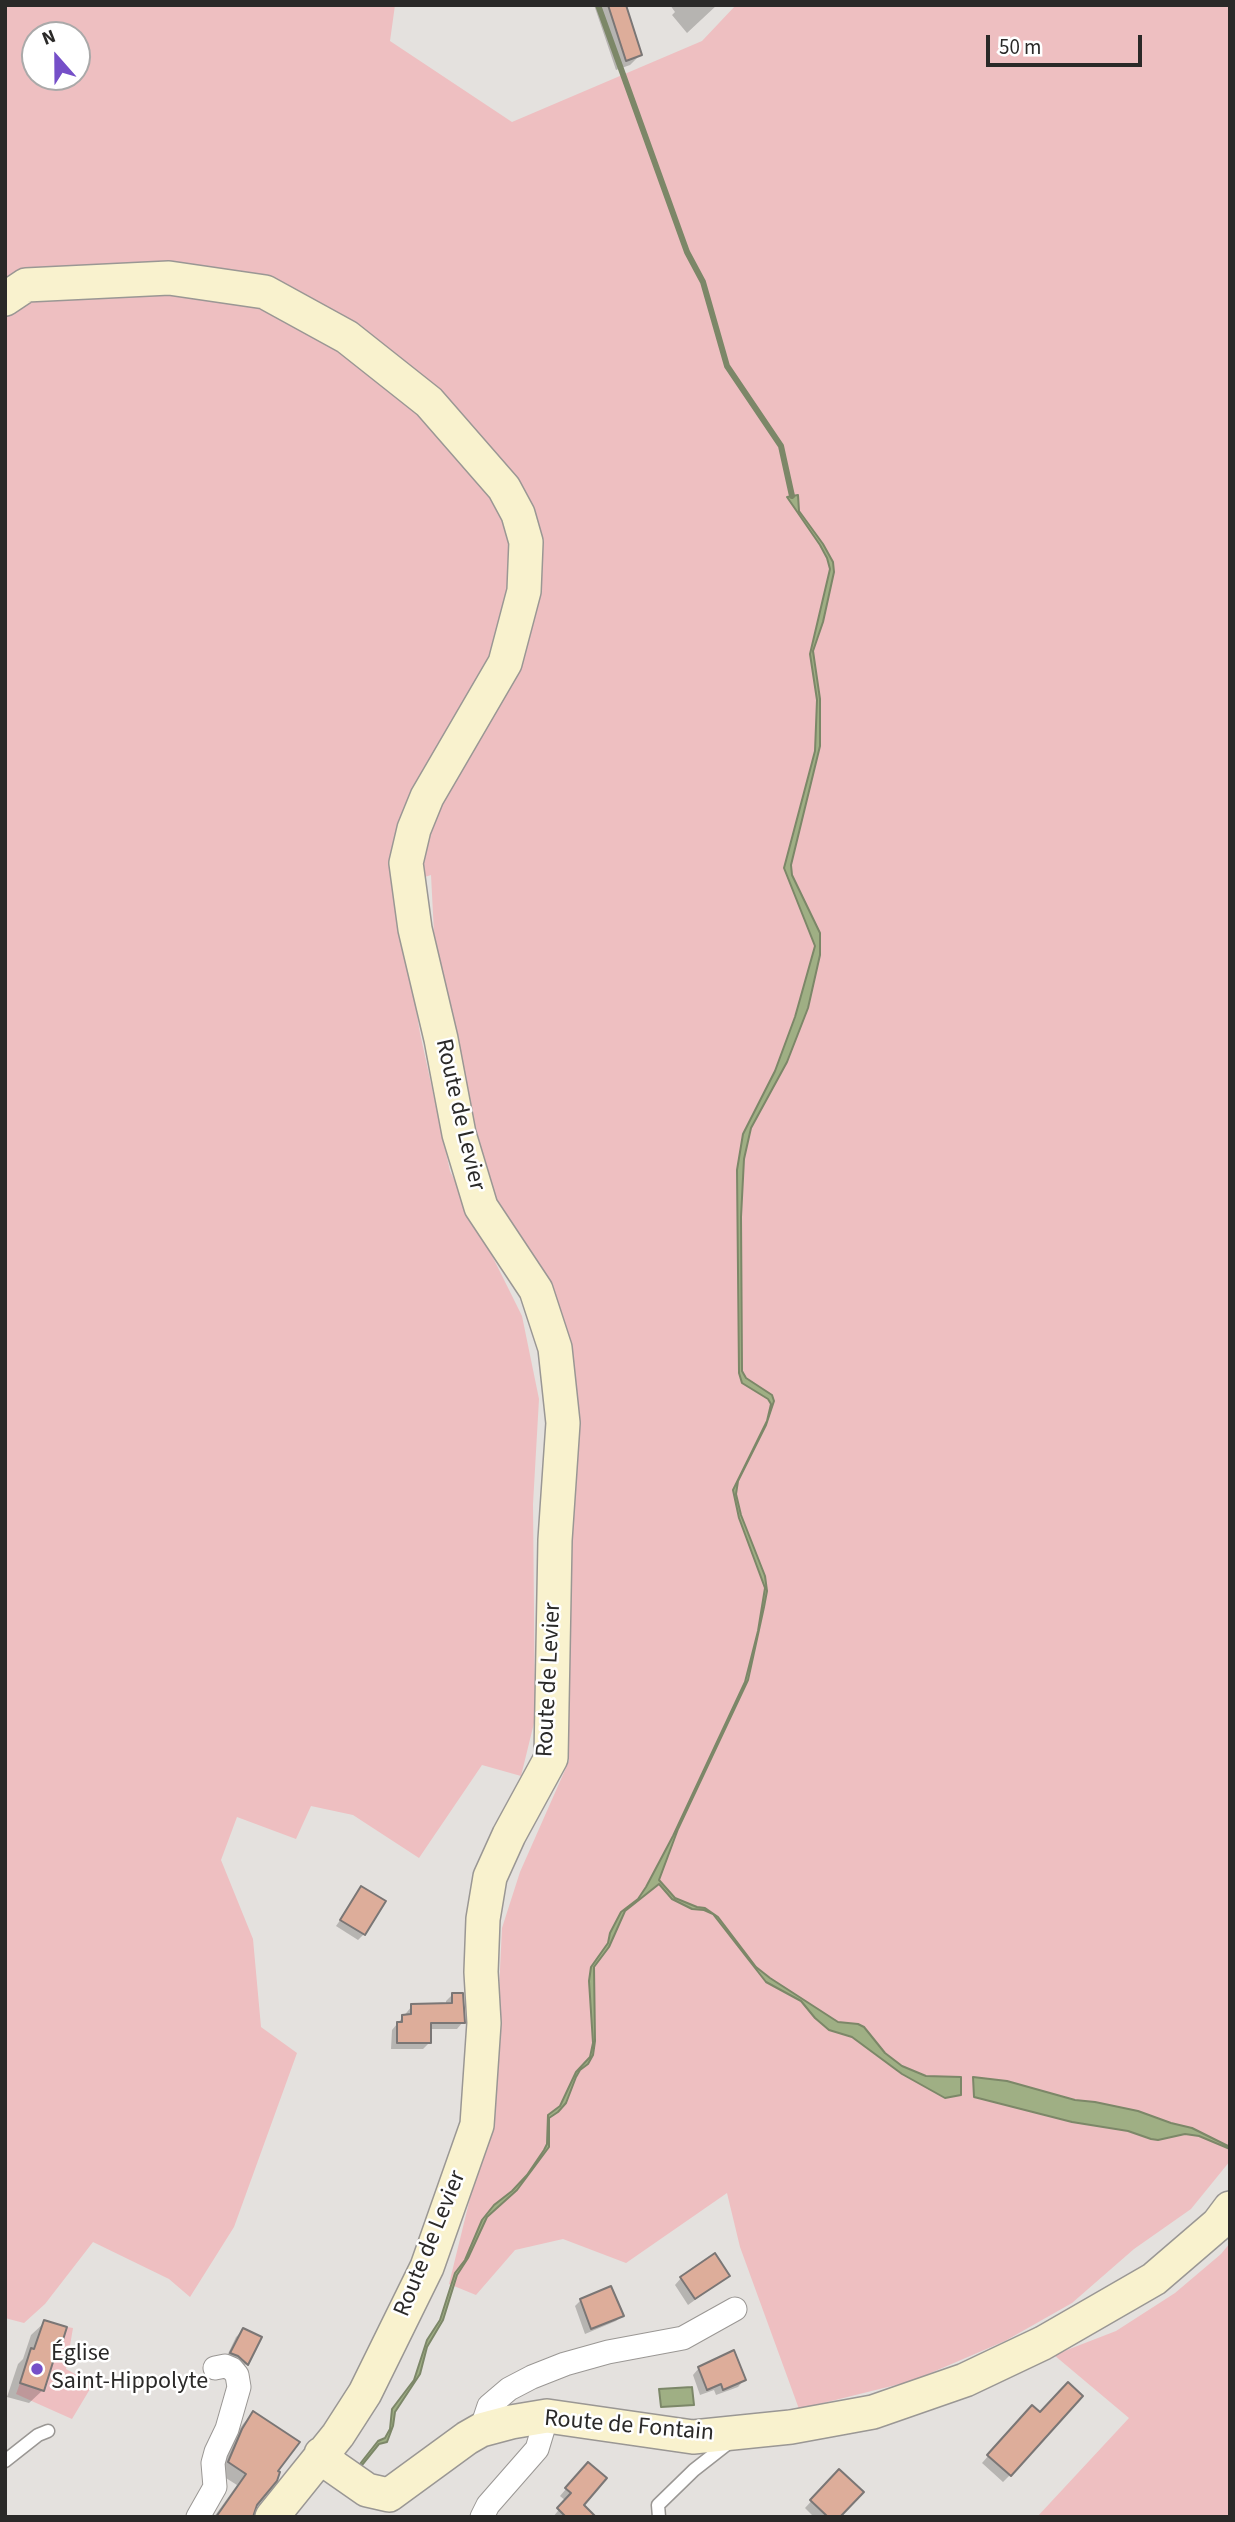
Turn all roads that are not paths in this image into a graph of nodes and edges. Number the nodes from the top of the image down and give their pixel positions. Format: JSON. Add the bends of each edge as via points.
{"nodes":[{"id":1,"x":5,"y":299,"type":"edge"},
{"id":2,"x":1230,"y":2208,"type":"edge"},
{"id":3,"x":735,"y":2309,"type":"dead end"},
{"id":4,"x":215,"y":2368,"type":"dead end"},
{"id":5,"x":547,"y":2416,"type":"junction"},
{"id":6,"x":481,"y":2430,"type":"junction"},
{"id":7,"x":48,"y":2431,"type":"dead end"},
{"id":8,"x":740,"y":2434,"type":"junction"},
{"id":9,"x":321,"y":2454,"type":"junction"},
{"id":10,"x":5,"y":2461,"type":"edge"},
{"id":11,"x":198,"y":2517,"type":"edge"},
{"id":12,"x":272,"y":2517,"type":"edge"},
{"id":13,"x":482,"y":2517,"type":"edge"},
{"id":14,"x":659,"y":2517,"type":"edge"}],
"edges":[{"from":1,"to":9,"type":"street","name":"Route de Levier","via":[[26,285],[169,278],[265,292],[347,337],[429,402],[503,488],[518,514],[526,542],[524,591],[505,663],[427,797],[406,863],[415,929],[459,1134],[481,1207],[536,1290],[555,1348],[564,1423],[555,1553],[551,1758],[491,1877],[483,1919],[484,2023],[477,2124],[427,2267],[365,2393]]},
{"from":2,"to":8,"type":"street","name":"Route de Fontain","via":[[1154,2279],[1043,2343],[965,2380],[873,2413]]},
{"from":3,"to":6,"type":"street","via":[[683,2338],[608,2352],[532,2377],[489,2406]]},
{"from":4,"to":11,"type":"street","via":[[232,2369],[239,2387],[213,2463],[215,2487]]},
{"from":5,"to":6,"type":"street","name":"Route de Fontain"},
{"from":5,"to":8,"type":"street","name":"Route de Fontain","via":[[693,2437]]},
{"from":5,"to":13,"type":"street","via":[[537,2449]]},
{"from":6,"to":9,"type":"street","name":"Route de Fontain","via":[[389,2495],[367,2490]]},
{"from":7,"to":10,"type":"lane"},
{"from":8,"to":14,"type":"lane","via":[[658,2505]]},
{"from":9,"to":12,"type":"street","name":"Route de Levier"}]}
